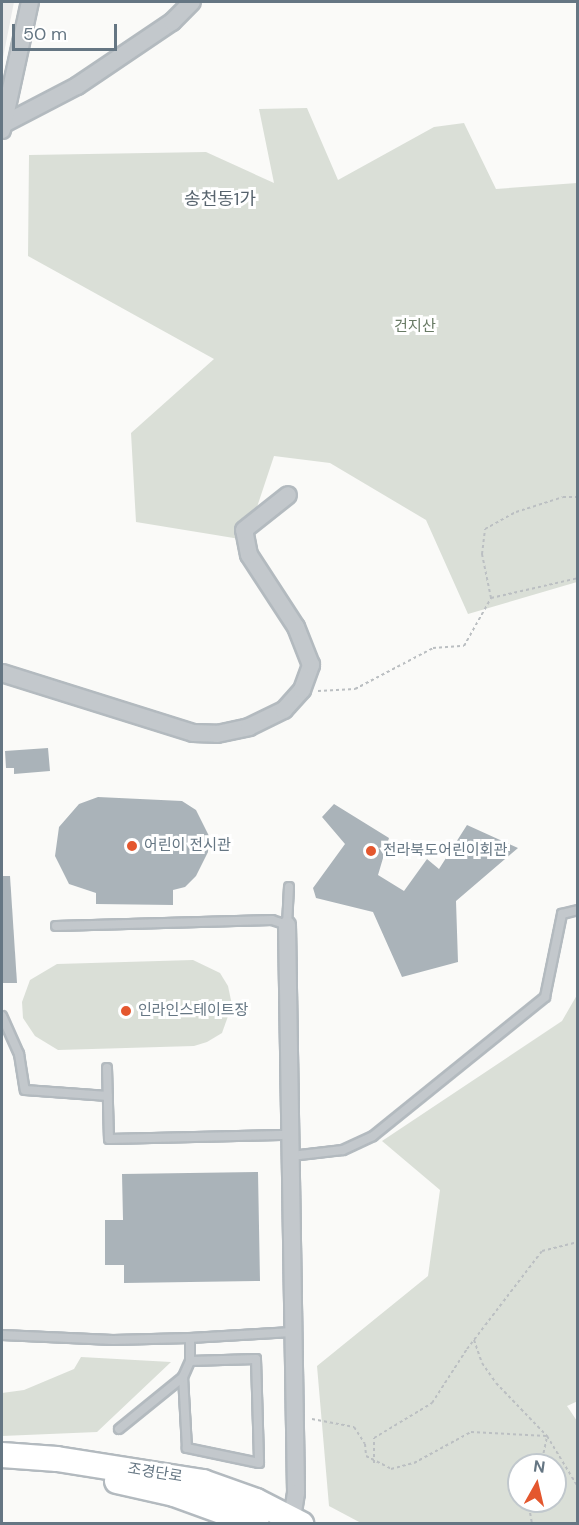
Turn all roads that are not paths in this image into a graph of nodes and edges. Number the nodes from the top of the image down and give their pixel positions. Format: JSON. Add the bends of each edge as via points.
{"nodes":[{"id":1,"x":30,"y":2,"type":"edge"},
{"id":2,"x":192,"y":2,"type":"edge"},
{"id":3,"x":2,"y":127,"type":"edge"},
{"id":4,"x":288,"y":495,"type":"dead end"},
{"id":5,"x":2,"y":673,"type":"edge"},
{"id":6,"x":289,"y":887,"type":"dead end"},
{"id":7,"x":578,"y":910,"type":"edge"},
{"id":8,"x":287,"y":925,"type":"junction"},
{"id":9,"x":56,"y":926,"type":"dead end"},
{"id":10,"x":2,"y":1016,"type":"edge"},
{"id":11,"x":108,"y":1068,"type":"dead end"},
{"id":12,"x":108,"y":1095,"type":"junction"},
{"id":13,"x":291,"y":1135,"type":"junction"},
{"id":14,"x":291,"y":1156,"type":"junction"},
{"id":15,"x":292,"y":1332,"type":"junction"},
{"id":16,"x":2,"y":1335,"type":"edge"},
{"id":17,"x":190,"y":1338,"type":"junction"},
{"id":18,"x":190,"y":1361,"type":"junction"},
{"id":19,"x":183,"y":1377,"type":"junction"},
{"id":20,"x":119,"y":1429,"type":"dead end"},
{"id":21,"x":2,"y":1455,"type":"edge"},
{"id":22,"x":2,"y":1472,"type":"edge"},
{"id":23,"x":230,"y":1519,"type":"edge"},
{"id":24,"x":294,"y":1522,"type":"edge"},
{"id":25,"x":257,"y":1524,"type":"edge"}],
"edges":[{"from":1,"to":3,"type":"street"},
{"from":2,"to":3,"type":"street","via":[[172,22],[77,86]]},
{"from":4,"to":5,"type":"street","via":[[244,530],[249,555],[296,627],[311,665],[296,698],[284,710],[249,727],[217,734],[193,733]]},
{"from":6,"to":8,"type":"lane"},
{"from":7,"to":14,"type":"lane","via":[[562,914],[545,997],[372,1136],[343,1150]]},
{"from":8,"to":9,"type":"lane","via":[[272,920]]},
{"from":8,"to":13,"type":"street"},
{"from":10,"to":12,"type":"lane","via":[[19,1054],[25,1090]]},
{"from":11,"to":12,"type":"lane"},
{"from":12,"to":13,"type":"lane","via":[[109,1139]]},
{"from":13,"to":14,"type":"street"},
{"from":14,"to":15,"type":"street"},
{"from":15,"to":17,"type":"lane"},
{"from":15,"to":24,"type":"street"},
{"from":16,"to":17,"type":"lane","via":[[113,1340]]},
{"from":17,"to":18,"type":"lane"},
{"from":18,"to":19,"type":"lane"},
{"from":18,"to":19,"type":"lane","via":[[255,1359],[259,1463],[187,1448]]},
{"from":19,"to":20,"type":"lane"},
{"from":21,"to":24,"type":"street","name":"조경단로","via":[[57,1459],[203,1482]]},
{"from":22,"to":23,"type":"street","name":"조경단로","via":[[28,1470],[112,1480]]},
{"from":23,"to":25,"type":"street","name":"조경단로"}]}
